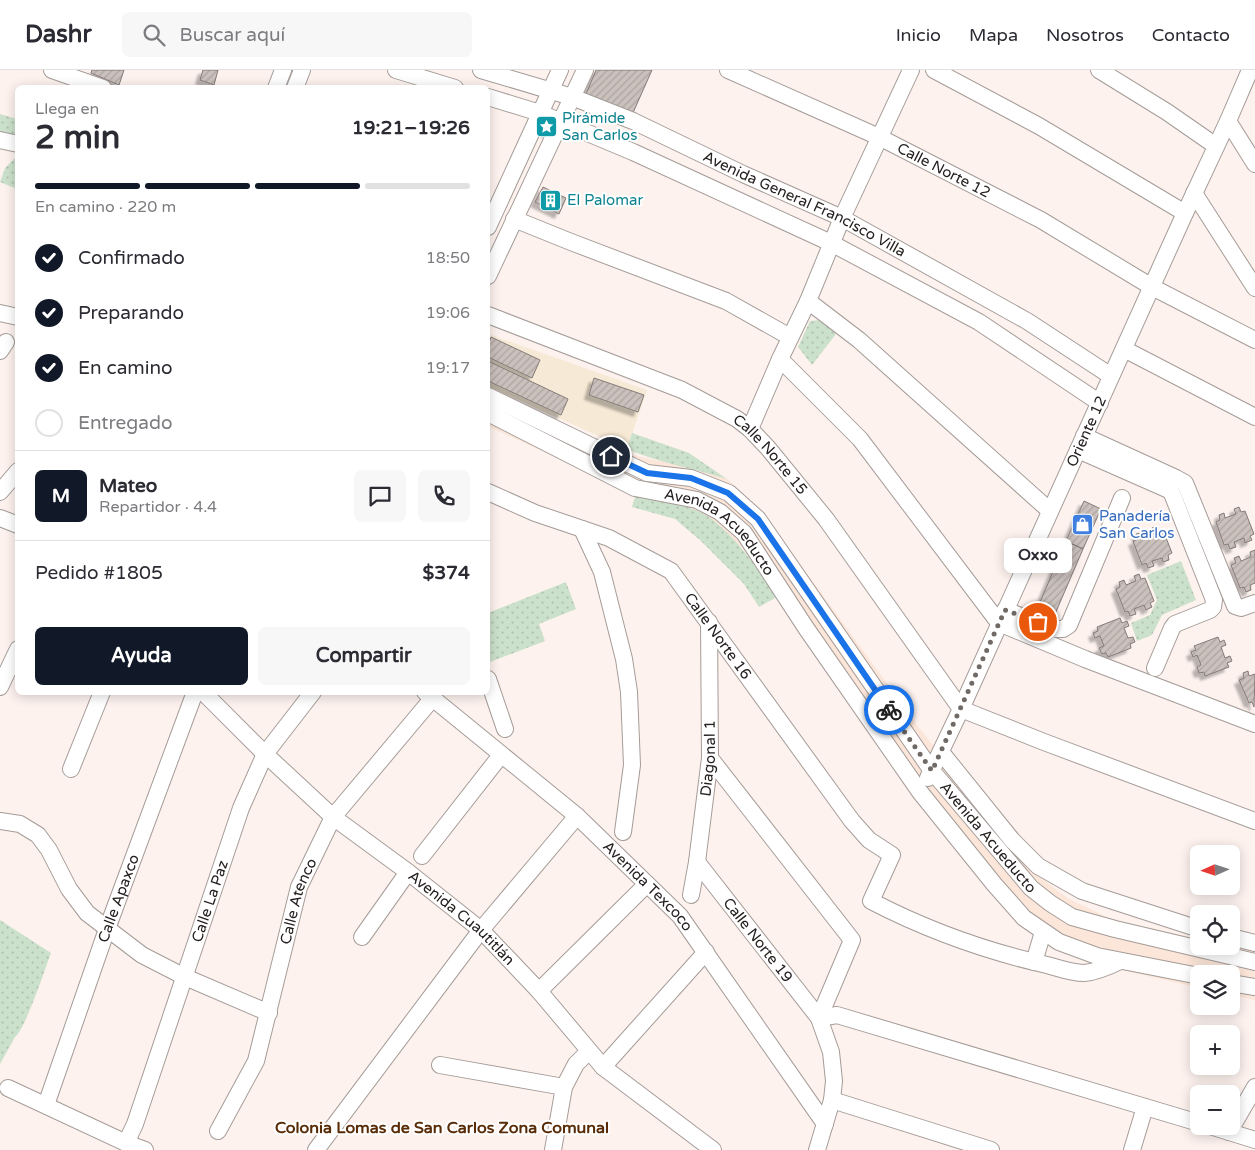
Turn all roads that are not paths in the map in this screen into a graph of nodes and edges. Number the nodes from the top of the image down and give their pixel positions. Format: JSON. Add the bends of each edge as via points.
{"nodes":[{"id":1,"x":52,"y":70,"type":"edge"},
{"id":2,"x":283,"y":70,"type":"edge"},
{"id":3,"x":302,"y":70,"type":"edge"},
{"id":4,"x":396,"y":70,"type":"edge"},
{"id":5,"x":481,"y":70,"type":"edge"},
{"id":6,"x":560,"y":70,"type":"edge"},
{"id":7,"x":585,"y":70,"type":"edge"},
{"id":8,"x":728,"y":70,"type":"edge"},
{"id":9,"x":910,"y":70,"type":"edge"},
{"id":10,"x":934,"y":70,"type":"edge"},
{"id":11,"x":1099,"y":70,"type":"edge"},
{"id":12,"x":1250,"y":70,"type":"edge"},
{"id":13,"x":94,"y":85,"type":"edge"},
{"id":14,"x":277,"y":85,"type":"edge"},
{"id":15,"x":296,"y":85,"type":"edge"},
{"id":16,"x":445,"y":85,"type":"edge"},
{"id":17,"x":551,"y":90,"type":"junction"},
{"id":18,"x":572,"y":97,"type":"junction"},
{"id":19,"x":490,"y":98,"type":"edge"},
{"id":20,"x":540,"y":113,"type":"junction"},
{"id":21,"x":561,"y":121,"type":"junction"},
{"id":22,"x":1228,"y":122,"type":"junction"},
{"id":23,"x":879,"y":136,"type":"junction"},
{"id":24,"x":0,"y":140,"type":"edge"},
{"id":25,"x":15,"y":143,"type":"edge"},
{"id":26,"x":1216,"y":146,"type":"junction"},
{"id":27,"x":1255,"y":164,"type":"edge"},
{"id":28,"x":1194,"y":193,"type":"junction"},
{"id":29,"x":1185,"y":213,"type":"junction"},
{"id":30,"x":842,"y":218,"type":"junction"},
{"id":31,"x":514,"y":219,"type":"junction"},
{"id":32,"x":490,"y":223,"type":"edge"},
{"id":33,"x":831,"y":243,"type":"junction"},
{"id":34,"x":490,"y":272,"type":"edge"},
{"id":35,"x":1152,"y":287,"type":"junction"},
{"id":36,"x":1255,"y":288,"type":"edge"},
{"id":37,"x":808,"y":301,"type":"junction"},
{"id":38,"x":0,"y":313,"type":"edge"},
{"id":39,"x":15,"y":316,"type":"edge"},
{"id":40,"x":490,"y":316,"type":"edge"},
{"id":41,"x":790,"y":337,"type":"junction"},
{"id":42,"x":1255,"y":340,"type":"edge"},
{"id":43,"x":1124,"y":349,"type":"junction"},
{"id":44,"x":780,"y":359,"type":"junction"},
{"id":45,"x":1111,"y":376,"type":"junction"},
{"id":46,"x":490,"y":397,"type":"edge"},
{"id":47,"x":1100,"y":403,"type":"junction"},
{"id":48,"x":490,"y":414,"type":"edge"},
{"id":49,"x":1255,"y":416,"type":"edge"},
{"id":50,"x":750,"y":428,"type":"junction"},
{"id":51,"x":1081,"y":443,"type":"junction"},
{"id":52,"x":15,"y":474,"type":"edge"},
{"id":53,"x":0,"y":492,"type":"edge"},
{"id":54,"x":490,"y":493,"type":"edge"},
{"id":55,"x":1122,"y":498,"type":"dead end"},
{"id":56,"x":1050,"y":511,"type":"junction"},
{"id":57,"x":0,"y":518,"type":"edge"},
{"id":58,"x":15,"y":524,"type":"edge"},
{"id":59,"x":582,"y":529,"type":"junction"},
{"id":60,"x":1222,"y":597,"type":"junction"},
{"id":61,"x":1255,"y":603,"type":"edge"},
{"id":62,"x":1002,"y":616,"type":"junction"},
{"id":63,"x":709,"y":622,"type":"junction"},
{"id":64,"x":15,"y":656,"type":"edge"},
{"id":65,"x":1155,"y":668,"type":"dead end"},
{"id":66,"x":490,"y":686,"type":"edge"},
{"id":67,"x":0,"y":688,"type":"edge"},
{"id":68,"x":101,"y":695,"type":"edge"},
{"id":69,"x":194,"y":695,"type":"edge"},
{"id":70,"x":206,"y":695,"type":"edge"},
{"id":71,"x":310,"y":695,"type":"edge"},
{"id":72,"x":428,"y":696,"type":"edge"},
{"id":73,"x":961,"y":709,"type":"junction"},
{"id":74,"x":1255,"y":724,"type":"edge"},
{"id":75,"x":505,"y":729,"type":"dead end"},
{"id":76,"x":940,"y":752,"type":"junction"},
{"id":77,"x":264,"y":754,"type":"junction"},
{"id":78,"x":501,"y":755,"type":"junction"},
{"id":79,"x":710,"y":758,"type":"junction"},
{"id":80,"x":71,"y":769,"type":"dead end"},
{"id":81,"x":932,"y":771,"type":"junction"},
{"id":82,"x":920,"y":792,"type":"junction"},
{"id":83,"x":577,"y":816,"type":"junction"},
{"id":84,"x":332,"y":817,"type":"junction"},
{"id":85,"x":0,"y":821,"type":"edge"},
{"id":86,"x":1255,"y":821,"type":"edge"},
{"id":87,"x":623,"y":832,"type":"dead end"},
{"id":88,"x":422,"y":856,"type":"dead end"},
{"id":89,"x":697,"y":862,"type":"junction"},
{"id":90,"x":408,"y":872,"type":"junction"},
{"id":91,"x":647,"y":884,"type":"junction"},
{"id":92,"x":691,"y":895,"type":"dead end"},
{"id":93,"x":1190,"y":926,"type":"edge"},
{"id":94,"x":107,"y":929,"type":"junction"},
{"id":95,"x":481,"y":930,"type":"junction"},
{"id":96,"x":1043,"y":932,"type":"junction"},
{"id":97,"x":362,"y":937,"type":"dead end"},
{"id":98,"x":1240,"y":939,"type":"edge"},
{"id":99,"x":1255,"y":943,"type":"edge"},
{"id":100,"x":706,"y":952,"type":"junction"},
{"id":101,"x":1120,"y":961,"type":"junction"},
{"id":102,"x":1034,"y":962,"type":"junction"},
{"id":103,"x":1255,"y":962,"type":"edge"},
{"id":104,"x":1190,"y":974,"type":"edge"},
{"id":105,"x":185,"y":977,"type":"junction"},
{"id":106,"x":1240,"y":985,"type":"edge"},
{"id":107,"x":1255,"y":988,"type":"edge"},
{"id":108,"x":539,"y":991,"type":"junction"},
{"id":109,"x":269,"y":1013,"type":"junction"},
{"id":110,"x":819,"y":1018,"type":"junction"},
{"id":111,"x":589,"y":1051,"type":"junction"},
{"id":112,"x":440,"y":1065,"type":"dead end"},
{"id":113,"x":603,"y":1067,"type":"junction"},
{"id":114,"x":1255,"y":1087,"type":"edge"},
{"id":115,"x":8,"y":1088,"type":"dead end"},
{"id":116,"x":564,"y":1088,"type":"junction"},
{"id":117,"x":832,"y":1100,"type":"junction"},
{"id":118,"x":46,"y":1105,"type":"junction"},
{"id":119,"x":1145,"y":1107,"type":"junction"},
{"id":120,"x":1240,"y":1113,"type":"edge"},
{"id":121,"x":1190,"y":1120,"type":"edge"},
{"id":122,"x":826,"y":1124,"type":"junction"},
{"id":123,"x":218,"y":1131,"type":"dead end"},
{"id":124,"x":1239,"y":1135,"type":"edge"},
{"id":125,"x":1255,"y":1140,"type":"edge"},
{"id":126,"x":126,"y":1143,"type":"junction"},
{"id":127,"x":144,"y":1150,"type":"edge"},
{"id":128,"x":316,"y":1150,"type":"edge"},
{"id":129,"x":553,"y":1150,"type":"edge"},
{"id":130,"x":713,"y":1150,"type":"edge"},
{"id":131,"x":817,"y":1150,"type":"edge"},
{"id":132,"x":990,"y":1150,"type":"edge"},
{"id":133,"x":1132,"y":1150,"type":"edge"}],
"edges":[{"from":1,"to":13,"type":"street"},
{"from":2,"to":14,"type":"street"},
{"from":3,"to":15,"type":"street"},
{"from":4,"to":16,"type":"street"},
{"from":5,"to":17,"type":"street","name":"Avenida General Francisco Villa"},
{"from":6,"to":17,"type":"street"},
{"from":7,"to":18,"type":"street"},
{"from":8,"to":23,"type":"street","name":"Calle Norte 12"},
{"from":9,"to":23,"type":"street"},
{"from":10,"to":29,"type":"street","via":[[1039,126]]},
{"from":11,"to":26,"type":"street"},
{"from":12,"to":22,"type":"street","name":"Oriente 12"},
{"from":17,"to":18,"type":"street","name":"Avenida General Francisco Villa"},
{"from":17,"to":20,"type":"street"},
{"from":18,"to":21,"type":"street"},
{"from":18,"to":30,"type":"street","name":"Avenida General Francisco Villa","via":[[633,121]]},
{"from":19,"to":20,"type":"street","name":"Avenida General Francisco Villa"},
{"from":20,"to":21,"type":"street","name":"Avenida General Francisco Villa"},
{"from":20,"to":32,"type":"street"},
{"from":21,"to":31,"type":"street"},
{"from":21,"to":33,"type":"street","name":"Avenida General Francisco Villa"},
{"from":22,"to":26,"type":"street","name":"Oriente 12"},
{"from":22,"to":27,"type":"street"},
{"from":23,"to":30,"type":"street"},
{"from":23,"to":35,"type":"street","name":"Calle Norte 12","via":[[1041,220]]},
{"from":24,"to":25,"type":"street"},
{"from":26,"to":28,"type":"street","name":"Oriente 12"},
{"from":28,"to":29,"type":"street","name":"Oriente 12"},
{"from":28,"to":36,"type":"street"},
{"from":29,"to":35,"type":"street","name":"Oriente 12"},
{"from":30,"to":33,"type":"street"},
{"from":30,"to":45,"type":"street","name":"Avenida General Francisco Villa","via":[[1027,321]]},
{"from":31,"to":34,"type":"street"},
{"from":31,"to":41,"type":"street","via":[[726,301]]},
{"from":33,"to":37,"type":"street"},
{"from":33,"to":47,"type":"street","name":"Avenida General Francisco Villa","via":[[979,322]]},
{"from":35,"to":42,"type":"street","name":"Calle Norte 12"},
{"from":35,"to":43,"type":"street","name":"Oriente 12"},
{"from":37,"to":41,"type":"street"},
{"from":37,"to":56,"type":"street","via":[[859,340]]},
{"from":38,"to":39,"type":"street"},
{"from":40,"to":50,"type":"street","name":"Calle Norte 15","via":[[682,390]]},
{"from":41,"to":44,"type":"street"},
{"from":43,"to":45,"type":"street","name":"Oriente 12"},
{"from":43,"to":49,"type":"street"},
{"from":44,"to":50,"type":"street"},
{"from":44,"to":62,"type":"street","via":[[860,439]]},
{"from":45,"to":47,"type":"street","name":"Oriente 12"},
{"from":46,"to":81,"type":"street","name":"Avenida Acueducto","via":[[647,473],[691,478],[728,493],[758,519]]},
{"from":47,"to":51,"type":"street","name":"Oriente 12"},
{"from":48,"to":82,"type":"street","name":"Avenida Acueducto","via":[[635,488],[697,500],[720,512],[744,533]]},
{"from":50,"to":73,"type":"street","name":"Calle Norte 15","via":[[826,519]]},
{"from":51,"to":56,"type":"street","name":"Oriente 12"},
{"from":51,"to":60,"type":"street","via":[[1185,483]]},
{"from":52,"to":53,"type":"street"},
{"from":54,"to":59,"type":"street","name":"Calle Norte 16"},
{"from":55,"to":62,"type":"street","via":[[1069,624],[1063,629],[1054,629]]},
{"from":56,"to":62,"type":"street","name":"Oriente 12"},
{"from":57,"to":58,"type":"street"},
{"from":59,"to":63,"type":"street","name":"Calle Norte 16","via":[[609,538],[671,571]]},
{"from":59,"to":87,"type":"street","via":[[602,572],[629,692],[632,765]]},
{"from":60,"to":61,"type":"street","via":[[1237,608]]},
{"from":60,"to":65,"type":"street","via":[[1210,610],[1172,628]]},
{"from":62,"to":73,"type":"street","name":"Oriente 12"},
{"from":62,"to":74,"type":"street","via":[[1085,659]]},
{"from":63,"to":79,"type":"street","name":"Diagonal 1"},
{"from":63,"to":102,"type":"street","name":"Calle Norte 16","via":[[852,821],[869,840],[892,855],[871,901],[952,938]]},
{"from":64,"to":67,"type":"street"},
{"from":66,"to":75,"type":"street"},
{"from":68,"to":80,"type":"street"},
{"from":69,"to":94,"type":"street","name":"Calle Apaxco"},
{"from":70,"to":77,"type":"street","name":"Avenida Cuautitlán"},
{"from":71,"to":77,"type":"street","name":"Calle La Paz"},
{"from":72,"to":78,"type":"street","name":"Avenida Texcoco"},
{"from":72,"to":84,"type":"street","name":"Calle Atenco"},
{"from":73,"to":76,"type":"street","name":"Oriente 12"},
{"from":73,"to":86,"type":"street"},
{"from":76,"to":81,"type":"street","name":"Oriente 12"},
{"from":76,"to":93,"type":"street","name":"Avenida Acueducto","via":[[1012,840],[1038,866],[1082,891]]},
{"from":77,"to":84,"type":"street","name":"Avenida Cuautitlán"},
{"from":77,"to":105,"type":"street","name":"Calle La Paz","via":[[241,808]]},
{"from":78,"to":83,"type":"street","name":"Avenida Texcoco"},
{"from":78,"to":88,"type":"street"},
{"from":79,"to":89,"type":"street","name":"Diagonal 1"},
{"from":79,"to":110,"type":"street","via":[[852,940]]},
{"from":81,"to":82,"type":"street","name":"Oriente 12"},
{"from":81,"to":103,"type":"street","name":"Avenida Acueducto","via":[[1031,888],[1072,917]]},
{"from":82,"to":96,"type":"street","name":"Avenida Acueducto","via":[[994,884],[1024,918]]},
{"from":83,"to":91,"type":"street","name":"Avenida Texcoco"},
{"from":83,"to":95,"type":"street"},
{"from":84,"to":90,"type":"street","name":"Avenida Cuautitlán"},
{"from":84,"to":109,"type":"street","name":"Calle Atenco","via":[[298,887]]},
{"from":85,"to":94,"type":"street","via":[[20,824],[38,835],[69,889],[88,913]]},
{"from":89,"to":92,"type":"street","name":"Diagonal 1"},
{"from":89,"to":110,"type":"street","name":"Calle Norte 19"},
{"from":90,"to":95,"type":"street","name":"Avenida Cuautitlán"},
{"from":90,"to":97,"type":"street"},
{"from":91,"to":100,"type":"street","name":"Avenida Texcoco","via":[[680,916]]},
{"from":91,"to":108,"type":"street"},
{"from":94,"to":105,"type":"street","via":[[142,955]]},
{"from":94,"to":118,"type":"street","name":"Calle Apaxco"},
{"from":95,"to":108,"type":"street","name":"Avenida Cuautitlán"},
{"from":95,"to":128,"type":"street"},
{"from":96,"to":101,"type":"street","name":"Avenida Acueducto","via":[[1059,942]]},
{"from":96,"to":102,"type":"street"},
{"from":98,"to":99,"type":"street"},
{"from":100,"to":113,"type":"street"},
{"from":100,"to":122,"type":"street","name":"Avenida Texcoco"},
{"from":101,"to":102,"type":"street","via":[[1101,970],[1082,973]]},
{"from":101,"to":104,"type":"street","name":"Avenida Acueducto"},
{"from":105,"to":109,"type":"street"},
{"from":105,"to":126,"type":"street","name":"Calle La Paz"},
{"from":106,"to":107,"type":"street"},
{"from":108,"to":111,"type":"street","name":"Avenida Cuautitlán"},
{"from":109,"to":123,"type":"street","name":"Calle Atenco","via":[[256,1061]]},
{"from":110,"to":117,"type":"street","name":"Calle Norte 19","via":[[831,1052]]},
{"from":110,"to":119,"type":"street","via":[[837,1015]]},
{"from":111,"to":113,"type":"street","name":"Avenida Cuautitlán"},
{"from":111,"to":116,"type":"street","via":[[576,1064]]},
{"from":112,"to":116,"type":"street"},
{"from":113,"to":130,"type":"street","name":"Avenida Cuautitlán"},
{"from":114,"to":120,"type":"street"},
{"from":115,"to":118,"type":"street"},
{"from":116,"to":129,"type":"street"},
{"from":117,"to":122,"type":"street","name":"Calle Norte 19"},
{"from":117,"to":132,"type":"street"},
{"from":118,"to":126,"type":"street"},
{"from":119,"to":121,"type":"street"},
{"from":119,"to":133,"type":"street"},
{"from":122,"to":131,"type":"street","name":"Calle Norte 19"},
{"from":124,"to":125,"type":"street"},
{"from":126,"to":127,"type":"street"}]}
